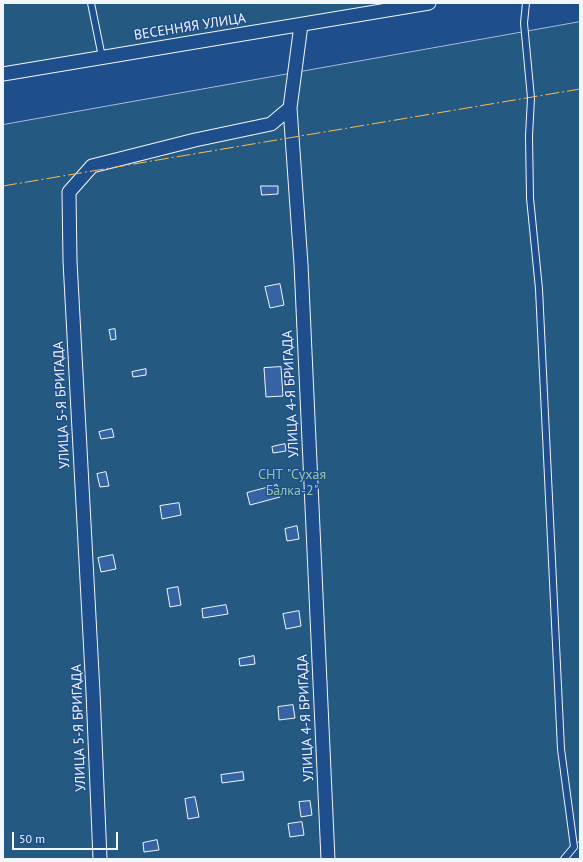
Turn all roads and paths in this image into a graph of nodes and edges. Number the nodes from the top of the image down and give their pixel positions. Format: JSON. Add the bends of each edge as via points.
{"nodes":[{"id":1,"x":91,"y":3,"type":"edge"},
{"id":2,"x":429,"y":3,"type":"edge"},
{"id":3,"x":526,"y":3,"type":"edge"},
{"id":4,"x":301,"y":25,"type":"junction"},
{"id":5,"x":102,"y":57,"type":"junction"},
{"id":6,"x":3,"y":74,"type":"edge"},
{"id":7,"x":290,"y":108,"type":"junction"},
{"id":8,"x":580,"y":840,"type":"edge"},
{"id":9,"x":574,"y":847,"type":"junction"},
{"id":10,"x":100,"y":859,"type":"edge"},
{"id":11,"x":328,"y":859,"type":"edge"},
{"id":12,"x":564,"y":859,"type":"edge"}],
"edges":[{"from":1,"to":5,"type":"lane"},
{"from":2,"to":4,"type":"street","name":"ВЕСЕННЯЯ УЛИЦА"},
{"from":3,"to":9,"type":"lane","via":[[524,23],[531,98],[530,198],[539,289],[561,749]]},
{"from":4,"to":5,"type":"street","name":"ВЕСЕННЯЯ УЛИЦА"},
{"from":4,"to":7,"type":"street","name":"УЛИЦА 4-Я БРИГАДА"},
{"from":5,"to":6,"type":"street","name":"ВЕСЕННЯЯ УЛИЦА"},
{"from":7,"to":10,"type":"street","name":"УЛИЦА 5-Я БРИГАДА","via":[[271,124],[92,166],[69,192],[70,261]]},
{"from":7,"to":11,"type":"street","name":"УЛИЦА 4-Я БРИГАДА","via":[[301,264]]},
{"from":8,"to":9,"type":"lane"},
{"from":9,"to":12,"type":"lane"}]}
